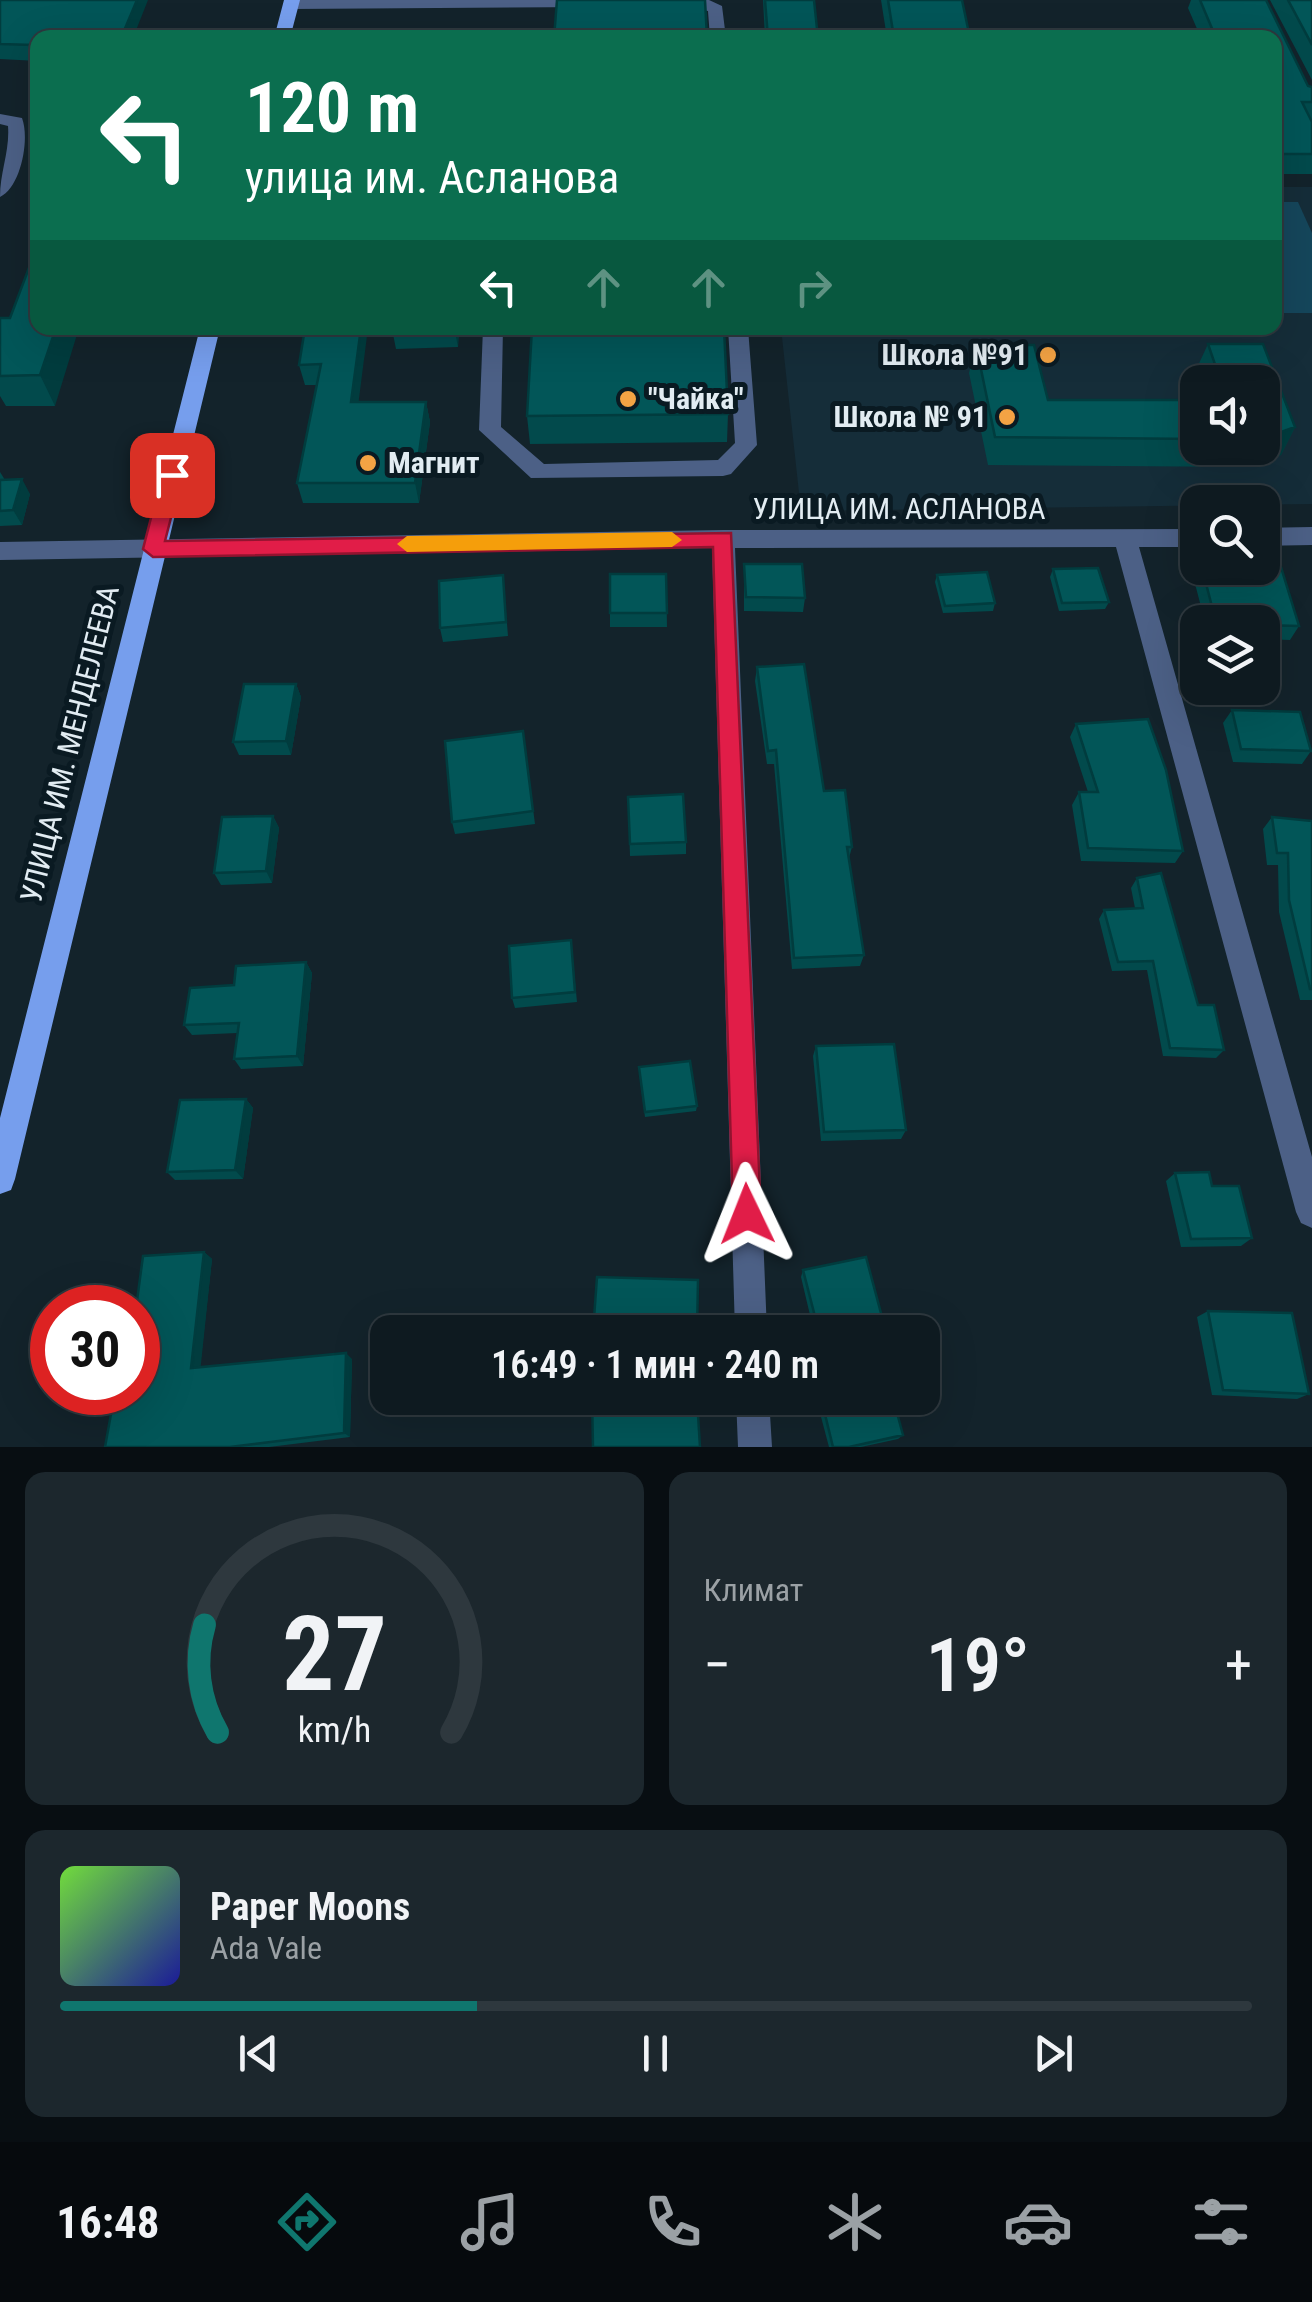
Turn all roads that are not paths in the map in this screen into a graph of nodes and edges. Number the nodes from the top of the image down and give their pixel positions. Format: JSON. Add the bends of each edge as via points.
{"nodes":[{"id":1,"x":291,"y":2,"type":"edge"},
{"id":2,"x":603,"y":2,"type":"edge"},
{"id":3,"x":661,"y":2,"type":"edge"},
{"id":4,"x":284,"y":30,"type":"edge"},
{"id":5,"x":717,"y":30,"type":"edge"},
{"id":6,"x":0,"y":118,"type":"edge"},
{"id":7,"x":0,"y":191,"type":"edge"},
{"id":8,"x":208,"y":335,"type":"edge"},
{"id":9,"x":493,"y":335,"type":"edge"},
{"id":10,"x":738,"y":335,"type":"edge"},
{"id":11,"x":1312,"y":536,"type":"edge"},
{"id":12,"x":1280,"y":537,"type":"edge"},
{"id":13,"x":1180,"y":538,"type":"edge"},
{"id":14,"x":723,"y":539,"type":"junction"},
{"id":15,"x":1125,"y":539,"type":"junction"},
{"id":16,"x":153,"y":549,"type":"junction"},
{"id":17,"x":0,"y":552,"type":"edge"},
{"id":18,"x":0,"y":1178,"type":"edge"},
{"id":19,"x":1312,"y":1212,"type":"edge"},
{"id":20,"x":750,"y":1315,"type":"edge"},
{"id":21,"x":754,"y":1415,"type":"edge"},
{"id":22,"x":755,"y":1447,"type":"edge"}],
"edges":[{"from":1,"to":2,"type":"street"},
{"from":1,"to":4,"type":"main road"},
{"from":3,"to":5,"type":"street","via":[[716,9]]},
{"from":6,"to":7,"type":"street","via":[[16,122],[18,143]]},
{"from":8,"to":16,"type":"main road","name":"УЛИЦА ИМ. МЕНДЕЛЕЕВА"},
{"from":9,"to":10,"type":"street","via":[[490,430],[538,472],[723,468],[746,445]]},
{"from":11,"to":12,"type":"street"},
{"from":13,"to":15,"type":"street","name":"УЛИЦА ИМ. АСЛАНОВА"},
{"from":14,"to":15,"type":"street","name":"УЛИЦА ИМ. АСЛАНОВА"},
{"from":14,"to":16,"type":"street","name":"УЛИЦА ИМ. АСЛАНОВА"},
{"from":14,"to":20,"type":"street"},
{"from":15,"to":19,"type":"street"},
{"from":16,"to":17,"type":"street","name":"УЛИЦА ИМ. АСЛАНОВА"},
{"from":16,"to":18,"type":"main road","name":"УЛИЦА ИМ. МЕНДЕЛЕЕВА"},
{"from":21,"to":22,"type":"street"}]}
